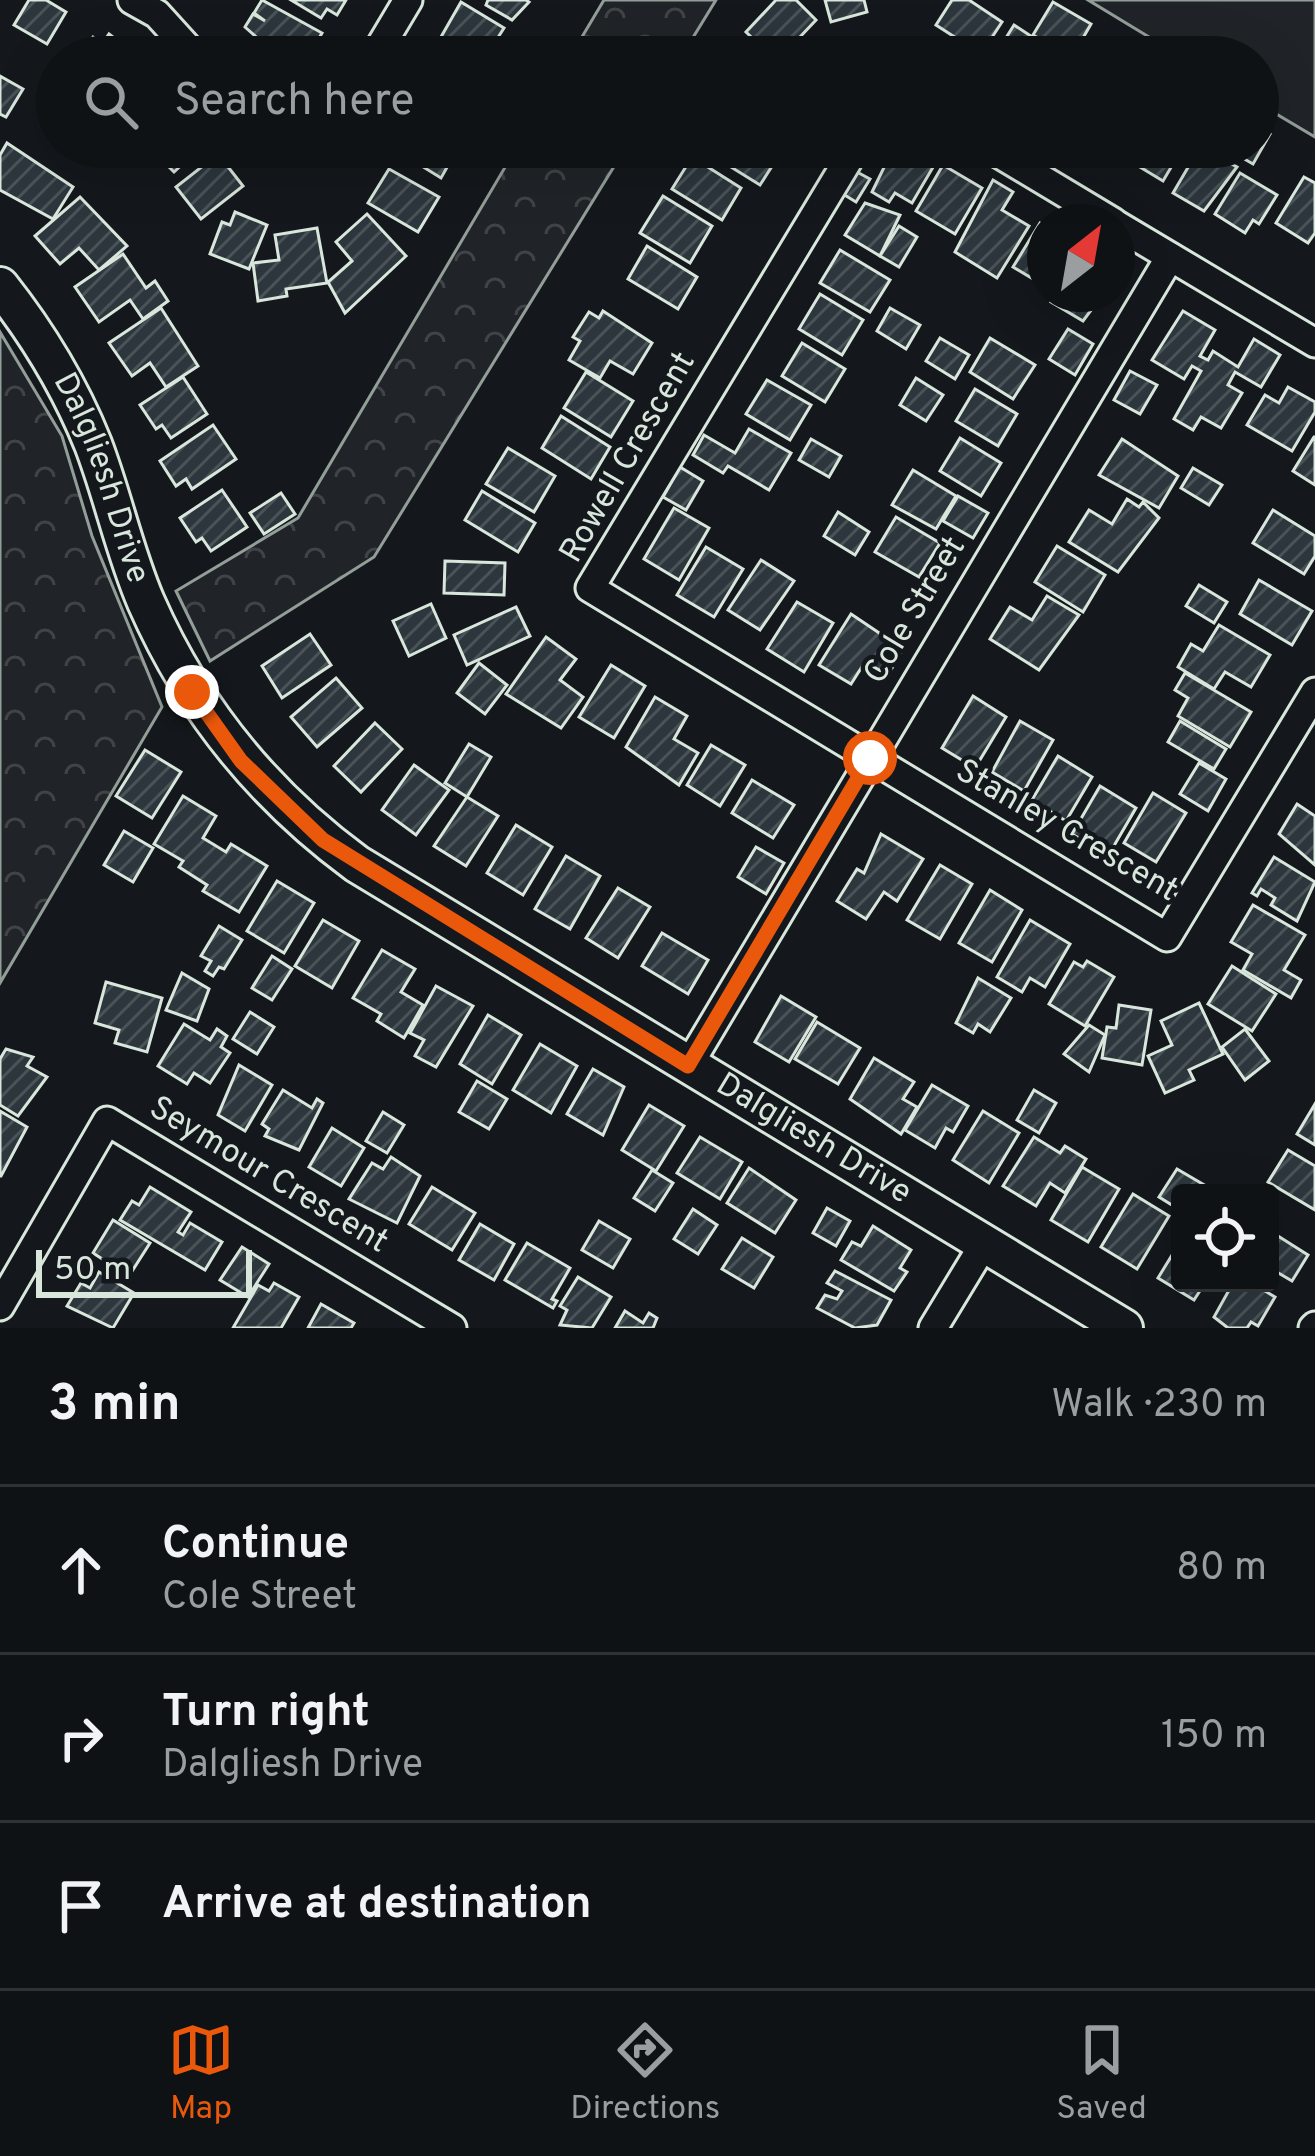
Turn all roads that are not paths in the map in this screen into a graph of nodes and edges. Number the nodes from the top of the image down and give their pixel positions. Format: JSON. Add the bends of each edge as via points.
{"nodes":[{"id":1,"x":132,"y":0,"type":"edge"},
{"id":2,"x":408,"y":0,"type":"edge"},
{"id":3,"x":177,"y":36,"type":"edge"},
{"id":4,"x":387,"y":36,"type":"edge"},
{"id":5,"x":843,"y":168,"type":"edge"},
{"id":6,"x":1023,"y":168,"type":"edge"},
{"id":7,"x":1083,"y":204,"type":"edge"},
{"id":8,"x":1135,"y":235,"type":"edge"},
{"id":9,"x":1170,"y":257,"type":"junction"},
{"id":10,"x":0,"y":286,"type":"edge"},
{"id":11,"x":1315,"y":343,"type":"edge"},
{"id":12,"x":1315,"y":692,"type":"edge"},
{"id":13,"x":870,"y":758,"type":"junction"},
{"id":14,"x":688,"y":1066,"type":"junction"},
{"id":15,"x":984,"y":1244,"type":"junction"},
{"id":16,"x":0,"y":1306,"type":"edge"},
{"id":17,"x":452,"y":1328,"type":"edge"},
{"id":18,"x":933,"y":1328,"type":"edge"},
{"id":19,"x":1124,"y":1328,"type":"edge"}],
"edges":[{"from":1,"to":3,"type":"street"},
{"from":2,"to":4,"type":"street"},
{"from":5,"to":13,"type":"street","name":"Rowell Crescent","via":[[590,588]]},
{"from":6,"to":7,"type":"street"},
{"from":8,"to":9,"type":"street"},
{"from":9,"to":11,"type":"street"},
{"from":9,"to":13,"type":"street","name":"Cole Street"},
{"from":10,"to":14,"type":"street","name":"Dalgliesh Drive","via":[[66,386],[165,642],[241,761],[357,864]]},
{"from":12,"to":13,"type":"street","name":"Stanley Crescent","via":[[1167,937]]},
{"from":13,"to":14,"type":"street","name":"Cole Street"},
{"from":14,"to":15,"type":"street","name":"Dalgliesh Drive"},
{"from":15,"to":18,"type":"street"},
{"from":15,"to":19,"type":"street","name":"Dalgliesh Drive"},
{"from":16,"to":17,"type":"street","name":"Seymour Crescent","via":[[107,1121]]}]}
